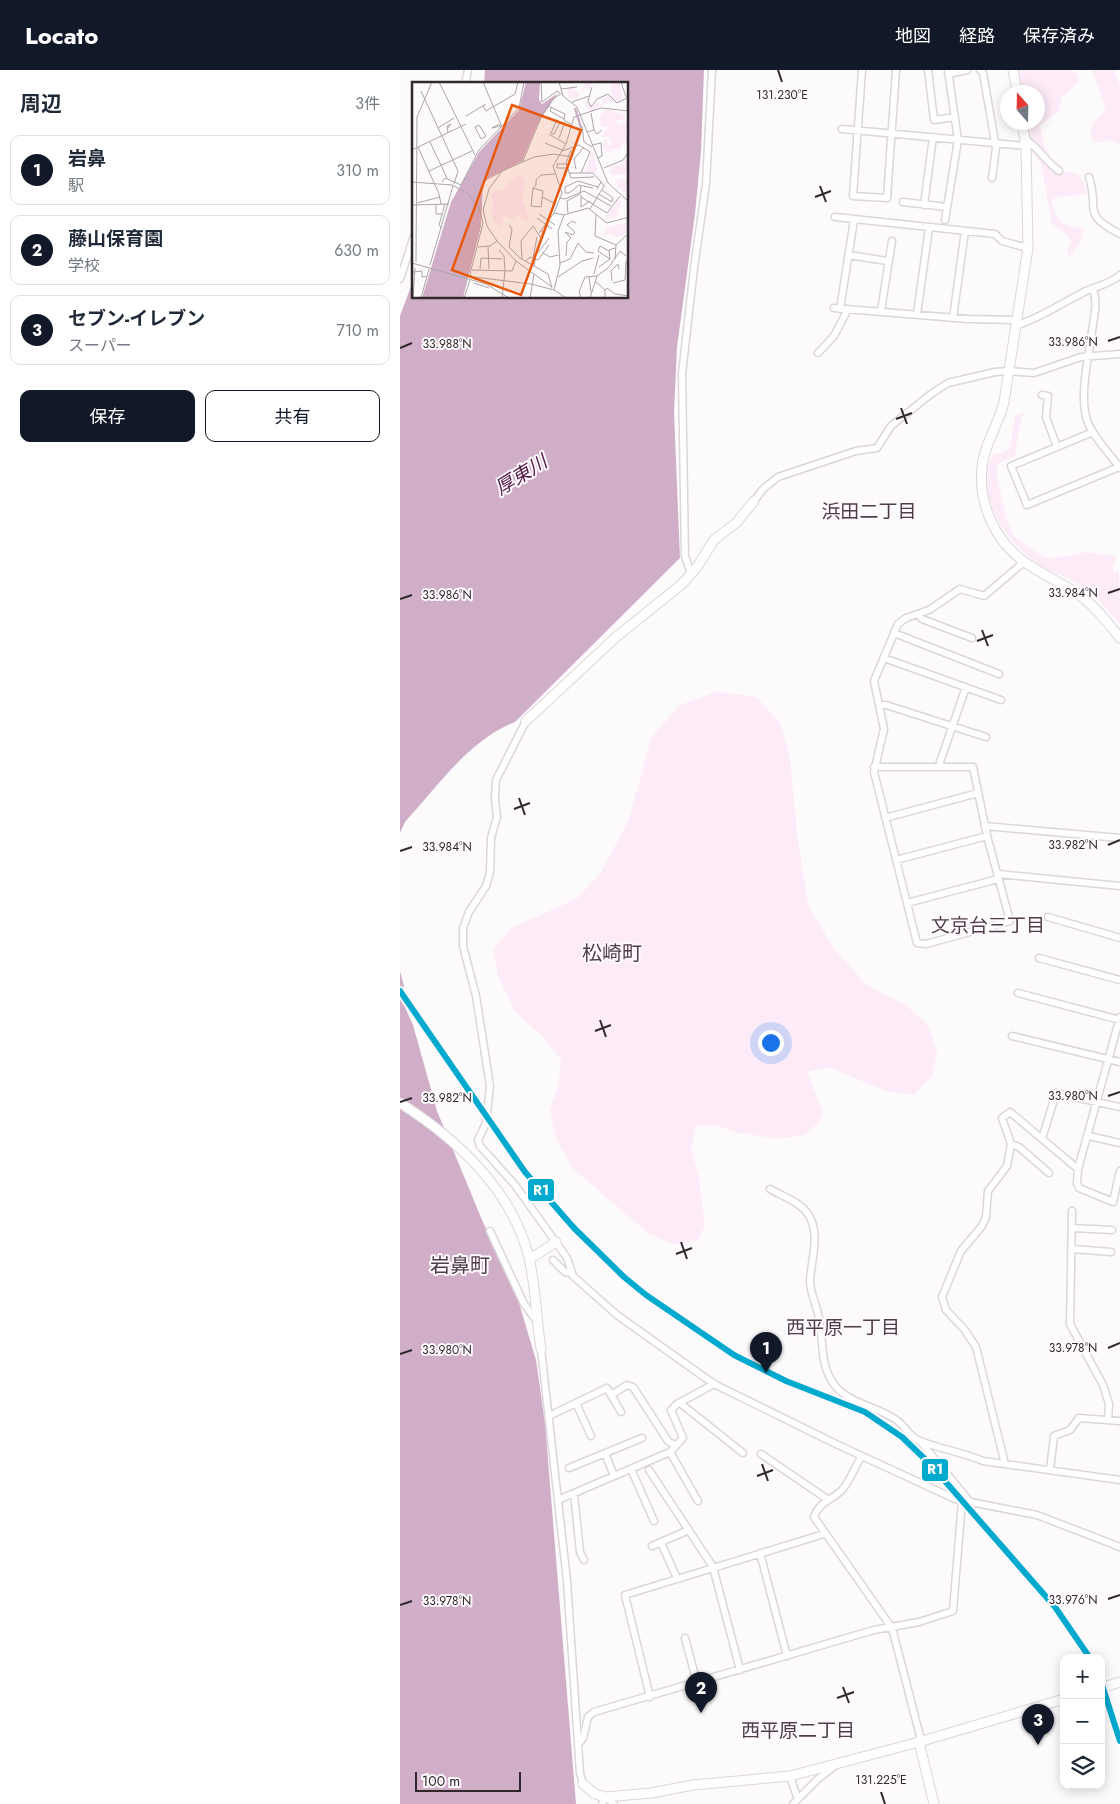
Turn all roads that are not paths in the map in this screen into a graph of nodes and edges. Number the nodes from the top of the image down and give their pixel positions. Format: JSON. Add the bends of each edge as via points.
{"nodes":[{"id":1,"x":712,"y":70,"type":"edge"},
{"id":2,"x":862,"y":70,"type":"edge"},
{"id":3,"x":896,"y":70,"type":"edge"},
{"id":4,"x":928,"y":70,"type":"edge"},
{"id":5,"x":967,"y":70,"type":"edge"},
{"id":6,"x":980,"y":70,"type":"edge"},
{"id":7,"x":1013,"y":70,"type":"edge"},
{"id":8,"x":948,"y":72,"type":"edge"},
{"id":9,"x":1016,"y":85,"type":"edge"},
{"id":10,"x":955,"y":117,"type":"junction"},
{"id":11,"x":842,"y":129,"type":"dead end"},
{"id":12,"x":1023,"y":130,"type":"edge"},
{"id":13,"x":858,"y":131,"type":"junction"},
{"id":14,"x":892,"y":134,"type":"junction"},
{"id":15,"x":933,"y":138,"type":"junction"},
{"id":16,"x":958,"y":140,"type":"junction"},
{"id":17,"x":1025,"y":142,"type":"junction"},
{"id":18,"x":994,"y":143,"type":"junction"},
{"id":19,"x":1059,"y":171,"type":"dead end"},
{"id":20,"x":1089,"y":177,"type":"dead end"},
{"id":21,"x":992,"y":178,"type":"dead end"},
{"id":22,"x":903,"y":202,"type":"dead end"},
{"id":23,"x":924,"y":205,"type":"junction"},
{"id":24,"x":947,"y":208,"type":"junction"},
{"id":25,"x":835,"y":217,"type":"dead end"},
{"id":26,"x":854,"y":220,"type":"junction"},
{"id":27,"x":945,"y":220,"type":"dead end"},
{"id":28,"x":929,"y":228,"type":"junction"},
{"id":29,"x":965,"y":231,"type":"junction"},
{"id":30,"x":1120,"y":234,"type":"edge"},
{"id":31,"x":892,"y":241,"type":"dead end"},
{"id":32,"x":412,"y":242,"type":"edge"},
{"id":33,"x":1028,"y":248,"type":"junction"},
{"id":34,"x":848,"y":255,"type":"junction"},
{"id":35,"x":887,"y":260,"type":"junction"},
{"id":36,"x":1120,"y":275,"type":"edge"},
{"id":37,"x":400,"y":279,"type":"edge"},
{"id":38,"x":1093,"y":288,"type":"junction"},
{"id":39,"x":840,"y":309,"type":"junction"},
{"id":40,"x":881,"y":311,"type":"junction"},
{"id":41,"x":917,"y":314,"type":"junction"},
{"id":42,"x":952,"y":318,"type":"junction"},
{"id":43,"x":1016,"y":323,"type":"junction"},
{"id":44,"x":818,"y":353,"type":"dead end"},
{"id":45,"x":1120,"y":354,"type":"edge"},
{"id":46,"x":1088,"y":356,"type":"junction"},
{"id":47,"x":1008,"y":370,"type":"junction"},
{"id":48,"x":1042,"y":395,"type":"dead end"},
{"id":49,"x":1093,"y":432,"type":"junction"},
{"id":50,"x":1058,"y":447,"type":"junction"},
{"id":51,"x":1120,"y":467,"type":"edge"},
{"id":52,"x":754,"y":502,"type":"joint"},
{"id":53,"x":1024,"y":562,"type":"junction"},
{"id":54,"x":691,"y":574,"type":"junction"},
{"id":55,"x":918,"y":614,"type":"junction"},
{"id":56,"x":894,"y":633,"type":"junction"},
{"id":57,"x":972,"y":638,"type":"dead end"},
{"id":58,"x":1120,"y":638,"type":"edge"},
{"id":59,"x":884,"y":658,"type":"junction"},
{"id":60,"x":999,"y":674,"type":"dead end"},
{"id":61,"x":966,"y":687,"type":"junction"},
{"id":62,"x":1001,"y":700,"type":"dead end"},
{"id":63,"x":880,"y":705,"type":"junction"},
{"id":64,"x":526,"y":721,"type":"joint"},
{"id":65,"x":952,"y":727,"type":"junction"},
{"id":66,"x":986,"y":738,"type":"dead end"},
{"id":67,"x":940,"y":767,"type":"junction"},
{"id":68,"x":874,"y":768,"type":"junction"},
{"id":69,"x":978,"y":793,"type":"junction"},
{"id":70,"x":885,"y":818,"type":"junction"},
{"id":71,"x":985,"y":826,"type":"junction"},
{"id":72,"x":987,"y":836,"type":"junction"},
{"id":73,"x":1120,"y":838,"type":"edge"},
{"id":74,"x":896,"y":860,"type":"junction"},
{"id":75,"x":998,"y":877,"type":"junction"},
{"id":76,"x":1120,"y":886,"type":"edge"},
{"id":77,"x":907,"y":903,"type":"junction"},
{"id":78,"x":1048,"y":917,"type":"dead end"},
{"id":79,"x":1120,"y":938,"type":"edge"},
{"id":80,"x":1038,"y":958,"type":"dead end"},
{"id":81,"x":1120,"y":980,"type":"edge"},
{"id":82,"x":1018,"y":993,"type":"dead end"},
{"id":83,"x":1120,"y":1019,"type":"edge"},
{"id":84,"x":1012,"y":1036,"type":"dead end"},
{"id":85,"x":1109,"y":1060,"type":"junction"},
{"id":86,"x":1120,"y":1062,"type":"edge"},
{"id":87,"x":1098,"y":1102,"type":"junction"},
{"id":88,"x":400,"y":1103,"type":"edge"},
{"id":89,"x":1120,"y":1107,"type":"edge"},
{"id":90,"x":1088,"y":1136,"type":"junction"},
{"id":91,"x":1042,"y":1139,"type":"junction"},
{"id":92,"x":1120,"y":1143,"type":"edge"},
{"id":93,"x":1011,"y":1144,"type":"junction"},
{"id":94,"x":1078,"y":1169,"type":"junction"},
{"id":95,"x":1120,"y":1171,"type":"edge"},
{"id":96,"x":1049,"y":1173,"type":"dead end"},
{"id":97,"x":770,"y":1189,"type":"dead end"},
{"id":98,"x":1072,"y":1211,"type":"dead end"},
{"id":99,"x":1072,"y":1228,"type":"junction"},
{"id":100,"x":490,"y":1230,"type":"dead end"},
{"id":101,"x":1112,"y":1230,"type":"dead end"},
{"id":102,"x":556,"y":1242,"type":"junction"},
{"id":103,"x":1072,"y":1249,"type":"junction"},
{"id":104,"x":1111,"y":1252,"type":"dead end"},
{"id":105,"x":530,"y":1260,"type":"junction"},
{"id":106,"x":553,"y":1260,"type":"dead end"},
{"id":107,"x":572,"y":1273,"type":"junction"},
{"id":108,"x":536,"y":1320,"type":"junction"},
{"id":109,"x":541,"y":1349,"type":"joint"},
{"id":110,"x":714,"y":1384,"type":"junction"},
{"id":111,"x":611,"y":1395,"type":"junction"},
{"id":112,"x":576,"y":1403,"type":"junction"},
{"id":113,"x":680,"y":1403,"type":"junction"},
{"id":114,"x":622,"y":1412,"type":"dead end"},
{"id":115,"x":549,"y":1416,"type":"junction"},
{"id":116,"x":1108,"y":1420,"type":"junction"},
{"id":117,"x":1120,"y":1421,"type":"edge"},
{"id":118,"x":590,"y":1436,"type":"dead end"},
{"id":119,"x":642,"y":1438,"type":"dead end"},
{"id":120,"x":919,"y":1440,"type":"junction"},
{"id":121,"x":676,"y":1446,"type":"junction"},
{"id":122,"x":670,"y":1452,"type":"junction"},
{"id":123,"x":605,"y":1453,"type":"junction"},
{"id":124,"x":743,"y":1453,"type":"dead end"},
{"id":125,"x":761,"y":1454,"type":"dead end"},
{"id":126,"x":862,"y":1456,"type":"junction"},
{"id":127,"x":1005,"y":1464,"type":"junction"},
{"id":128,"x":569,"y":1468,"type":"dead end"},
{"id":129,"x":631,"y":1469,"type":"junction"},
{"id":130,"x":649,"y":1470,"type":"dead end"},
{"id":131,"x":1050,"y":1470,"type":"junction"},
{"id":132,"x":614,"y":1476,"type":"junction"},
{"id":133,"x":1120,"y":1480,"type":"edge"},
{"id":134,"x":574,"y":1494,"type":"junction"},
{"id":135,"x":827,"y":1499,"type":"junction"},
{"id":136,"x":558,"y":1500,"type":"junction"},
{"id":137,"x":962,"y":1501,"type":"junction"},
{"id":138,"x":698,"y":1502,"type":"dead end"},
{"id":139,"x":970,"y":1502,"type":"junction"},
{"id":140,"x":654,"y":1521,"type":"dead end"},
{"id":141,"x":689,"y":1530,"type":"junction"},
{"id":142,"x":824,"y":1534,"type":"junction"},
{"id":143,"x":660,"y":1543,"type":"junction"},
{"id":144,"x":652,"y":1546,"type":"dead end"},
{"id":145,"x":1120,"y":1548,"type":"edge"},
{"id":146,"x":760,"y":1553,"type":"junction"},
{"id":147,"x":584,"y":1560,"type":"dead end"},
{"id":148,"x":714,"y":1567,"type":"junction"},
{"id":149,"x":676,"y":1578,"type":"junction"},
{"id":150,"x":892,"y":1628,"type":"junction"},
{"id":151,"x":685,"y":1638,"type":"dead end"},
{"id":152,"x":787,"y":1656,"type":"junction"},
{"id":153,"x":740,"y":1670,"type":"junction"},
{"id":154,"x":1120,"y":1682,"type":"edge"},
{"id":155,"x":697,"y":1683,"type":"junction"},
{"id":156,"x":1105,"y":1687,"type":"edge"},
{"id":157,"x":650,"y":1696,"type":"junction"},
{"id":158,"x":1060,"y":1700,"type":"edge"},
{"id":159,"x":580,"y":1742,"type":"junction"},
{"id":160,"x":919,"y":1742,"type":"junction"},
{"id":161,"x":837,"y":1765,"type":"junction"},
{"id":162,"x":790,"y":1776,"type":"junction"},
{"id":163,"x":583,"y":1784,"type":"joint"},
{"id":164,"x":798,"y":1797,"type":"junction"},
{"id":165,"x":603,"y":1800,"type":"edge"},
{"id":166,"x":614,"y":1804,"type":"edge"},
{"id":167,"x":793,"y":1804,"type":"edge"},
{"id":168,"x":934,"y":1804,"type":"edge"}],
"edges":[{"from":1,"to":54,"type":"street","via":[[706,184],[682,374],[685,556]]},
{"from":2,"to":13,"type":"street"},
{"from":3,"to":14,"type":"street"},
{"from":4,"to":10,"type":"street","via":[[934,120]]},
{"from":5,"to":8,"type":"street"},
{"from":6,"to":18,"type":"street"},
{"from":7,"to":9,"type":"street"},
{"from":8,"to":10,"type":"street"},
{"from":10,"to":16,"type":"street"},
{"from":11,"to":13,"type":"street"},
{"from":12,"to":17,"type":"street"},
{"from":13,"to":14,"type":"street"},
{"from":13,"to":14,"type":"street","via":[[853,196],[887,198]]},
{"from":14,"to":15,"type":"street"},
{"from":15,"to":16,"type":"street"},
{"from":15,"to":23,"type":"street"},
{"from":16,"to":18,"type":"street"},
{"from":16,"to":24,"type":"street"},
{"from":17,"to":18,"type":"street"},
{"from":17,"to":19,"type":"street","via":[[1032,144]]},
{"from":17,"to":33,"type":"street"},
{"from":18,"to":21,"type":"street"},
{"from":20,"to":30,"type":"street","via":[[1094,200],[1092,214]]},
{"from":22,"to":23,"type":"street"},
{"from":23,"to":24,"type":"street"},
{"from":24,"to":27,"type":"street"},
{"from":25,"to":26,"type":"street"},
{"from":26,"to":28,"type":"street"},
{"from":26,"to":34,"type":"street"},
{"from":28,"to":29,"type":"street"},
{"from":28,"to":41,"type":"street"},
{"from":29,"to":33,"type":"street","via":[[996,234],[1002,241]]},
{"from":29,"to":42,"type":"street"},
{"from":31,"to":35,"type":"street"},
{"from":32,"to":37,"type":"street"},
{"from":33,"to":43,"type":"street"},
{"from":34,"to":35,"type":"street"},
{"from":34,"to":39,"type":"street"},
{"from":35,"to":40,"type":"street"},
{"from":36,"to":38,"type":"street","via":[[1110,283]]},
{"from":38,"to":43,"type":"street","via":[[1052,311]]},
{"from":38,"to":46,"type":"street","via":[[1097,301]]},
{"from":39,"to":40,"type":"street"},
{"from":39,"to":44,"type":"street","via":[[834,336]]},
{"from":40,"to":41,"type":"street"},
{"from":41,"to":42,"type":"street"},
{"from":42,"to":43,"type":"street"},
{"from":43,"to":47,"type":"street"},
{"from":45,"to":46,"type":"street"},
{"from":46,"to":47,"type":"street","via":[[1034,373]]},
{"from":46,"to":49,"type":"street","via":[[1085,406]]},
{"from":47,"to":52,"type":"street","via":[[948,383],[892,426],[877,448],[856,451],[778,477],[762,489]]},
{"from":47,"to":53,"type":"street","via":[[1002,411],[983,457],[981,486],[993,526],[1009,549]]},
{"from":48,"to":50,"type":"street","via":[[1048,396],[1046,416]]},
{"from":49,"to":50,"type":"street"},
{"from":49,"to":51,"type":"street"},
{"from":50,"to":51,"type":"street","via":[[1011,466],[1027,505]]},
{"from":52,"to":54,"type":"street","via":[[707,549]]},
{"from":53,"to":55,"type":"street","via":[[984,596],[960,589]]},
{"from":53,"to":58,"type":"street","via":[[1088,601]]},
{"from":54,"to":64,"type":"street","via":[[601,650]]},
{"from":55,"to":56,"type":"street","via":[[898,624]]},
{"from":55,"to":57,"type":"street","via":[[922,619]]},
{"from":56,"to":59,"type":"street"},
{"from":56,"to":60,"type":"street"},
{"from":59,"to":61,"type":"street"},
{"from":59,"to":63,"type":"street","via":[[874,681]]},
{"from":61,"to":62,"type":"street"},
{"from":61,"to":65,"type":"street"},
{"from":63,"to":65,"type":"street"},
{"from":63,"to":68,"type":"street","via":[[884,729]]},
{"from":64,"to":102,"type":"street","via":[[496,780],[497,818],[491,838],[490,872],[486,886],[465,921],[462,937],[476,996],[490,1086],[486,1123],[478,1140],[516,1185]]},
{"from":65,"to":66,"type":"street"},
{"from":65,"to":67,"type":"street"},
{"from":67,"to":68,"type":"street"},
{"from":67,"to":69,"type":"street","via":[[973,767]]},
{"from":68,"to":70,"type":"street"},
{"from":69,"to":70,"type":"street"},
{"from":69,"to":71,"type":"street"},
{"from":70,"to":74,"type":"street"},
{"from":71,"to":72,"type":"street"},
{"from":71,"to":73,"type":"street"},
{"from":72,"to":74,"type":"street"},
{"from":72,"to":75,"type":"street"},
{"from":74,"to":77,"type":"street"},
{"from":75,"to":76,"type":"street"},
{"from":75,"to":77,"type":"street"},
{"from":75,"to":77,"type":"street","via":[[1010,921],[926,944],[917,943]]},
{"from":78,"to":79,"type":"street"},
{"from":80,"to":81,"type":"street"},
{"from":82,"to":83,"type":"street"},
{"from":83,"to":85,"type":"street"},
{"from":84,"to":85,"type":"street"},
{"from":85,"to":86,"type":"street"},
{"from":85,"to":87,"type":"street"},
{"from":87,"to":89,"type":"street"},
{"from":87,"to":90,"type":"street"},
{"from":87,"to":91,"type":"street","via":[[1056,1092]]},
{"from":88,"to":105,"type":"street","via":[[439,1132],[490,1181],[506,1202]]},
{"from":90,"to":92,"type":"street"},
{"from":90,"to":94,"type":"street"},
{"from":91,"to":93,"type":"street","via":[[1010,1112],[1002,1118]]},
{"from":91,"to":94,"type":"street"},
{"from":93,"to":96,"type":"street"},
{"from":93,"to":127,"type":"street","via":[[1007,1166],[988,1191],[982,1226],[961,1251],[942,1297],[946,1310],[976,1347]]},
{"from":94,"to":95,"type":"street","via":[[1079,1188],[1113,1202]]},
{"from":97,"to":120,"type":"street","via":[[802,1207],[812,1222],[814,1253],[810,1282],[819,1318],[822,1357],[830,1378],[847,1396],[898,1422],[910,1436]]},
{"from":98,"to":99,"type":"street"},
{"from":99,"to":101,"type":"street"},
{"from":99,"to":103,"type":"street"},
{"from":100,"to":108,"type":"street","via":[[524,1304]]},
{"from":102,"to":105,"type":"street"},
{"from":102,"to":107,"type":"street"},
{"from":103,"to":104,"type":"street"},
{"from":103,"to":116,"type":"street","via":[[1070,1324],[1102,1385],[1109,1404]]},
{"from":105,"to":108,"type":"street"},
{"from":106,"to":107,"type":"street","via":[[565,1272]]},
{"from":107,"to":110,"type":"street","via":[[617,1315]]},
{"from":108,"to":109,"type":"street"},
{"from":109,"to":115,"type":"street"},
{"from":110,"to":113,"type":"street"},
{"from":110,"to":126,"type":"street"},
{"from":111,"to":112,"type":"street","via":[[607,1388]]},
{"from":111,"to":114,"type":"street"},
{"from":111,"to":121,"type":"street","via":[[627,1385],[633,1387],[668,1441]]},
{"from":112,"to":115,"type":"street"},
{"from":112,"to":118,"type":"street"},
{"from":113,"to":121,"type":"street","via":[[671,1410],[683,1438]]},
{"from":113,"to":124,"type":"street"},
{"from":115,"to":136,"type":"street"},
{"from":116,"to":117,"type":"street"},
{"from":116,"to":131,"type":"street","via":[[1079,1418],[1070,1430],[1054,1436]]},
{"from":119,"to":123,"type":"street"},
{"from":120,"to":127,"type":"street","via":[[983,1461]]},
{"from":120,"to":139,"type":"street"},
{"from":121,"to":122,"type":"street"},
{"from":122,"to":129,"type":"street"},
{"from":122,"to":138,"type":"street"},
{"from":123,"to":128,"type":"street"},
{"from":123,"to":132,"type":"street"},
{"from":125,"to":135,"type":"street"},
{"from":126,"to":135,"type":"street","via":[[841,1490]]},
{"from":126,"to":137,"type":"street"},
{"from":127,"to":131,"type":"street"},
{"from":129,"to":132,"type":"street"},
{"from":129,"to":140,"type":"street"},
{"from":130,"to":141,"type":"street"},
{"from":131,"to":133,"type":"street"},
{"from":132,"to":134,"type":"street"},
{"from":134,"to":136,"type":"street"},
{"from":134,"to":147,"type":"street","via":[[580,1552]]},
{"from":135,"to":142,"type":"street","via":[[814,1517]]},
{"from":136,"to":159,"type":"street"},
{"from":137,"to":139,"type":"street"},
{"from":137,"to":150,"type":"street","via":[[953,1610],[935,1618]]},
{"from":139,"to":145,"type":"street","via":[[1037,1515]]},
{"from":141,"to":143,"type":"street"},
{"from":141,"to":148,"type":"street"},
{"from":142,"to":146,"type":"street"},
{"from":142,"to":150,"type":"street"},
{"from":143,"to":144,"type":"street"},
{"from":143,"to":149,"type":"street"},
{"from":146,"to":148,"type":"street"},
{"from":146,"to":152,"type":"street"},
{"from":148,"to":149,"type":"street"},
{"from":148,"to":153,"type":"street"},
{"from":149,"to":157,"type":"street","via":[[625,1595]]},
{"from":150,"to":152,"type":"street","via":[[874,1630]]},
{"from":150,"to":160,"type":"street"},
{"from":151,"to":155,"type":"street"},
{"from":152,"to":153,"type":"street"},
{"from":153,"to":155,"type":"street"},
{"from":154,"to":156,"type":"street"},
{"from":155,"to":157,"type":"street"},
{"from":157,"to":159,"type":"street","via":[[594,1712],[588,1717]]},
{"from":158,"to":160,"type":"street"},
{"from":159,"to":163,"type":"street"},
{"from":160,"to":161,"type":"street"},
{"from":160,"to":168,"type":"street"},
{"from":161,"to":162,"type":"street"},
{"from":161,"to":164,"type":"street"},
{"from":162,"to":164,"type":"street"},
{"from":162,"to":165,"type":"street","via":[[693,1785]]},
{"from":163,"to":165,"type":"street"},
{"from":164,"to":167,"type":"street"},
{"from":165,"to":166,"type":"street"}]}
